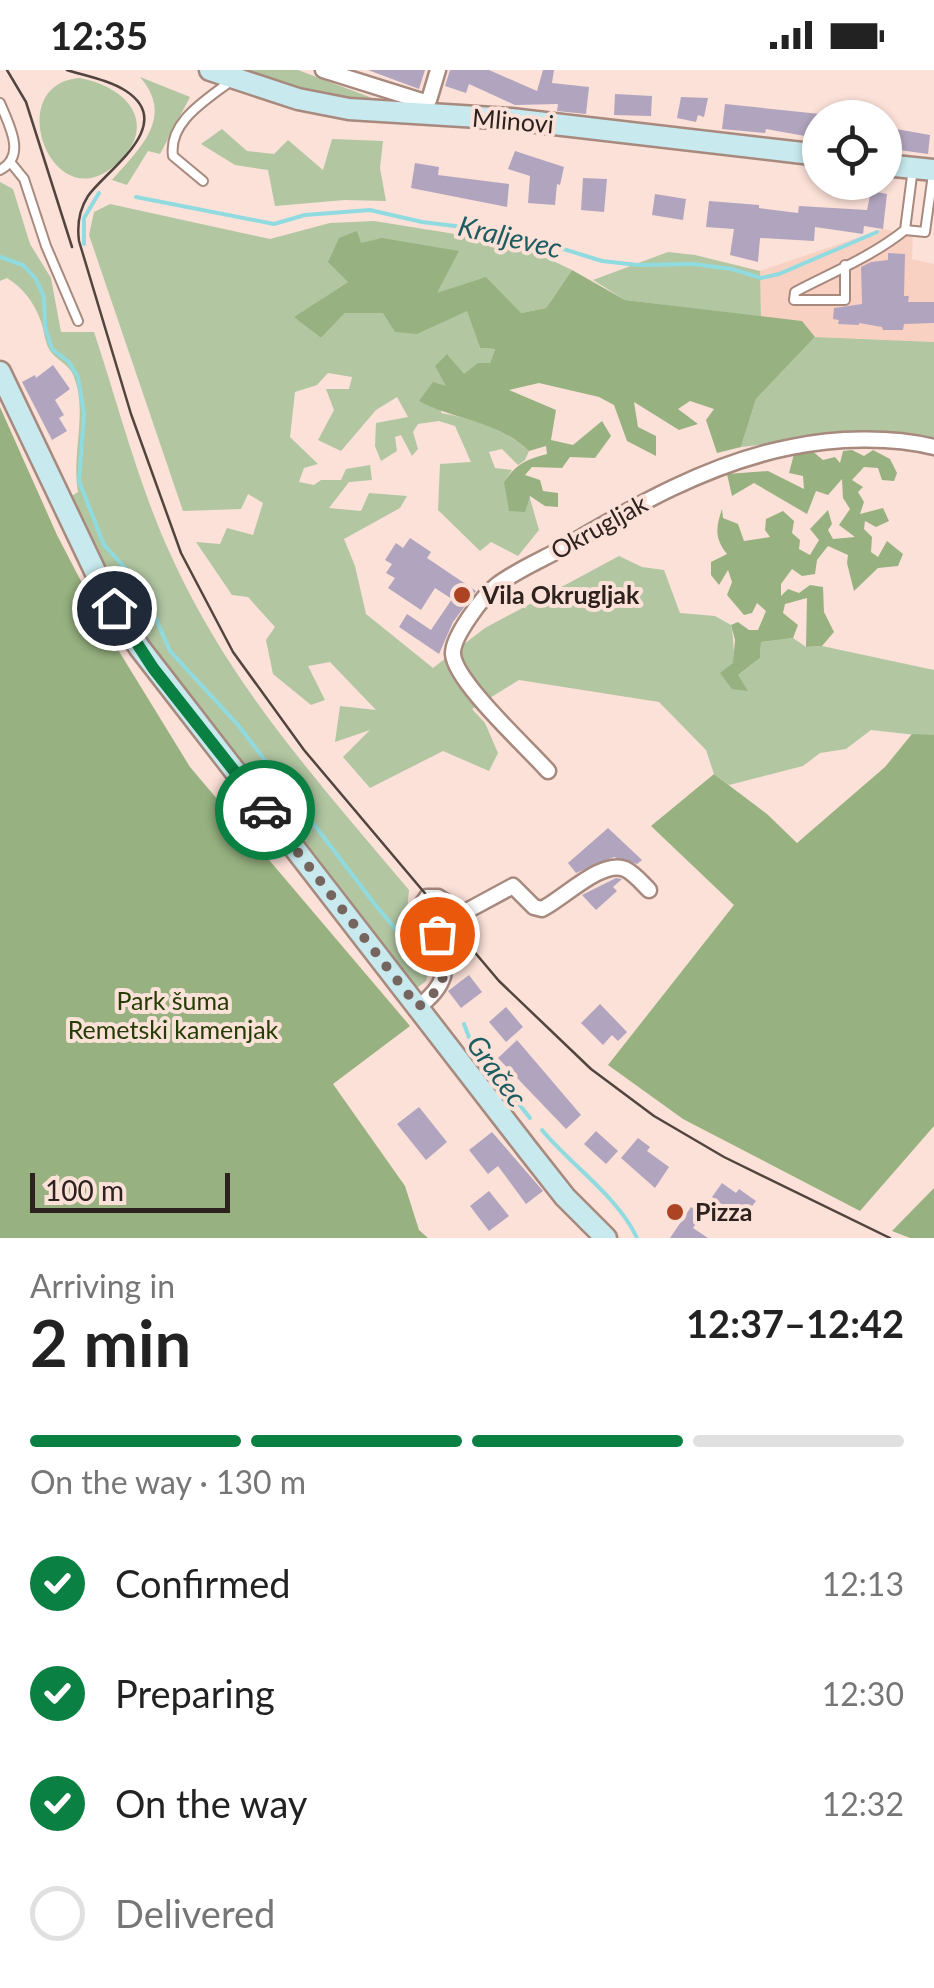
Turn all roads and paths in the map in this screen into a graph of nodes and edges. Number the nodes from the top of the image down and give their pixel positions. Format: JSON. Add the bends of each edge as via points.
{"nodes":[{"id":1,"x":210,"y":70,"type":"edge"},
{"id":2,"x":323,"y":70,"type":"edge"},
{"id":3,"x":438,"y":70,"type":"edge"},
{"id":4,"x":232,"y":80,"type":"junction"},
{"id":5,"x":0,"y":103,"type":"edge"},
{"id":6,"x":802,"y":153,"type":"edge"},
{"id":7,"x":11,"y":163,"type":"junction"},
{"id":8,"x":902,"y":167,"type":"edge"},
{"id":9,"x":0,"y":170,"type":"edge"},
{"id":10,"x":927,"y":170,"type":"edge"},
{"id":11,"x":203,"y":181,"type":"dead end"},
{"id":12,"x":906,"y":230,"type":"junction"},
{"id":13,"x":845,"y":266,"type":"junction"},
{"id":14,"x":78,"y":322,"type":"dead end"},
{"id":15,"x":0,"y":372,"type":"edge"},
{"id":16,"x":934,"y":447,"type":"edge"},
{"id":17,"x":548,"y":771,"type":"dead end"},
{"id":18,"x":648,"y":890,"type":"dead end"},
{"id":19,"x":418,"y":1007,"type":"junction"},
{"id":20,"x":606,"y":1238,"type":"edge"}],
"edges":[{"from":1,"to":4,"type":"main road","name":"Mlinovi"},
{"from":2,"to":3,"type":"street","via":[[429,100]]},
{"from":4,"to":6,"type":"main road","name":"Mlinovi","via":[[349,109],[511,119]]},
{"from":4,"to":11,"type":"lane","via":[[188,116],[173,141],[173,156]]},
{"from":5,"to":7,"type":"lane","via":[[14,143]]},
{"from":7,"to":9,"type":"lane"},
{"from":7,"to":14,"type":"lane","via":[[24,179]]},
{"from":8,"to":10,"type":"main road"},
{"from":10,"to":12,"type":"lane"},
{"from":10,"to":12,"type":"lane","via":[[925,232]]},
{"from":12,"to":13,"type":"lane"},
{"from":13,"to":13,"type":"lane","via":[[795,292],[794,300],[845,300]]},
{"from":15,"to":19,"type":"main road","via":[[132,638]]},
{"from":16,"to":17,"type":"street","name":"Okrugljak","via":[[858,441],[776,450],[673,487],[497,585],[459,634],[454,658],[466,683]]},
{"from":18,"to":19,"type":"street","via":[[614,866],[542,909],[513,886],[463,912],[427,898],[418,910],[438,936],[444,974],[440,989]]},
{"from":19,"to":20,"type":"main road","via":[[565,1196]]}]}
